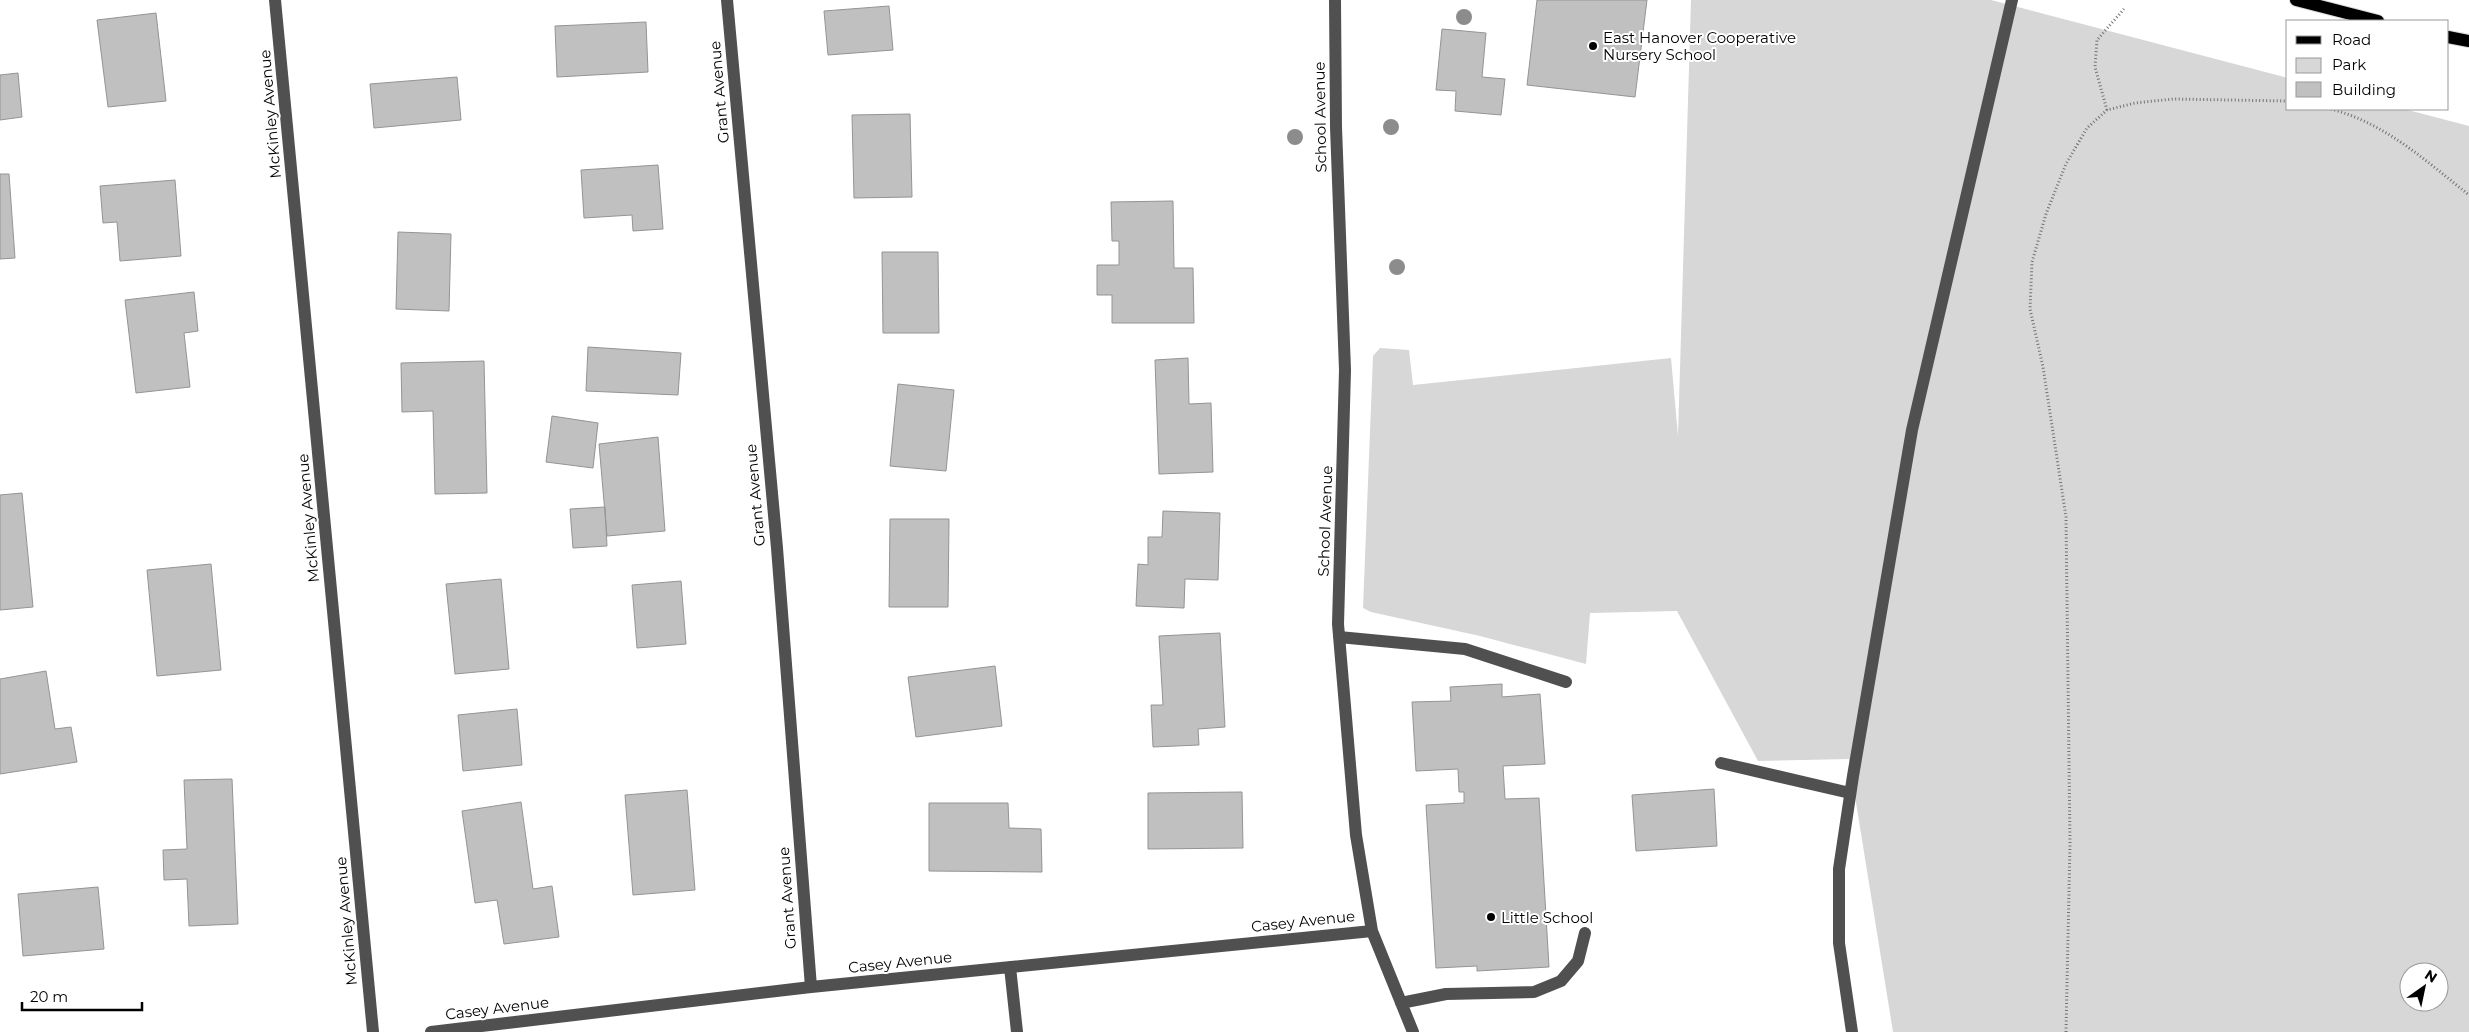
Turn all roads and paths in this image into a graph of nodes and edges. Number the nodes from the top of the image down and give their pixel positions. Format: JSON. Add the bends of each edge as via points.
{"nodes":[{"id":1,"x":275,"y":0,"type":"edge"},
{"id":2,"x":727,"y":0,"type":"edge"},
{"id":3,"x":1335,"y":0,"type":"edge"},
{"id":4,"x":2012,"y":0,"type":"edge"},
{"id":5,"x":2296,"y":0,"type":"edge"},
{"id":6,"x":2124,"y":9,"type":"dead end"},
{"id":7,"x":2374,"y":20,"type":"edge"},
{"id":8,"x":2449,"y":37,"type":"edge"},
{"id":9,"x":2469,"y":41,"type":"edge"},
{"id":10,"x":2286,"y":100,"type":"edge"},
{"id":11,"x":2107,"y":110,"type":"junction"},
{"id":12,"x":2335,"y":110,"type":"edge"},
{"id":13,"x":2469,"y":194,"type":"edge"},
{"id":14,"x":1339,"y":637,"type":"junction"},
{"id":15,"x":1566,"y":682,"type":"dead end"},
{"id":16,"x":1721,"y":763,"type":"dead end"},
{"id":17,"x":1850,"y":793,"type":"junction"},
{"id":18,"x":1372,"y":931,"type":"junction"},
{"id":19,"x":1585,"y":933,"type":"dead end"},
{"id":20,"x":1010,"y":967,"type":"junction"},
{"id":21,"x":811,"y":987,"type":"junction"},
{"id":22,"x":1401,"y":1003,"type":"junction"},
{"id":23,"x":373,"y":1032,"type":"edge"},
{"id":24,"x":431,"y":1032,"type":"edge"},
{"id":25,"x":1017,"y":1032,"type":"edge"},
{"id":26,"x":1413,"y":1032,"type":"edge"},
{"id":27,"x":1852,"y":1032,"type":"edge"},
{"id":28,"x":2066,"y":1032,"type":"edge"}],
"edges":[{"from":1,"to":23,"type":"street","name":"McKinley Avenue"},
{"from":2,"to":21,"type":"street","name":"Grant Avenue","via":[[777,548]]},
{"from":3,"to":14,"type":"street","name":"School Avenue","via":[[1345,370]]},
{"from":4,"to":17,"type":"street","via":[[1912,430]]},
{"from":5,"to":7,"type":"main road"},
{"from":6,"to":11,"type":"path","via":[[2097,40],[2095,67]]},
{"from":8,"to":9,"type":"main road"},
{"from":10,"to":11,"type":"path","via":[[2173,98]]},
{"from":11,"to":28,"type":"path","via":[[2087,128],[2066,164],[2046,214],[2032,262],[2030,284],[2030,309],[2043,367],[2066,517],[2070,844]]},
{"from":12,"to":13,"type":"path","via":[[2373,124],[2413,150]]},
{"from":14,"to":15,"type":"street","via":[[1465,649]]},
{"from":14,"to":18,"type":"street","name":"School Avenue","via":[[1356,835]]},
{"from":16,"to":17,"type":"street"},
{"from":17,"to":27,"type":"street","via":[[1839,869],[1838,943]]},
{"from":18,"to":20,"type":"street","name":"Casey Avenue"},
{"from":18,"to":22,"type":"street","name":"School Avenue"},
{"from":19,"to":22,"type":"street","via":[[1578,961],[1561,982],[1534,992],[1446,994]]},
{"from":20,"to":21,"type":"street","name":"Casey Avenue"},
{"from":20,"to":25,"type":"street"},
{"from":21,"to":24,"type":"street","name":"Casey Avenue"},
{"from":22,"to":26,"type":"street","name":"School Avenue"}]}
